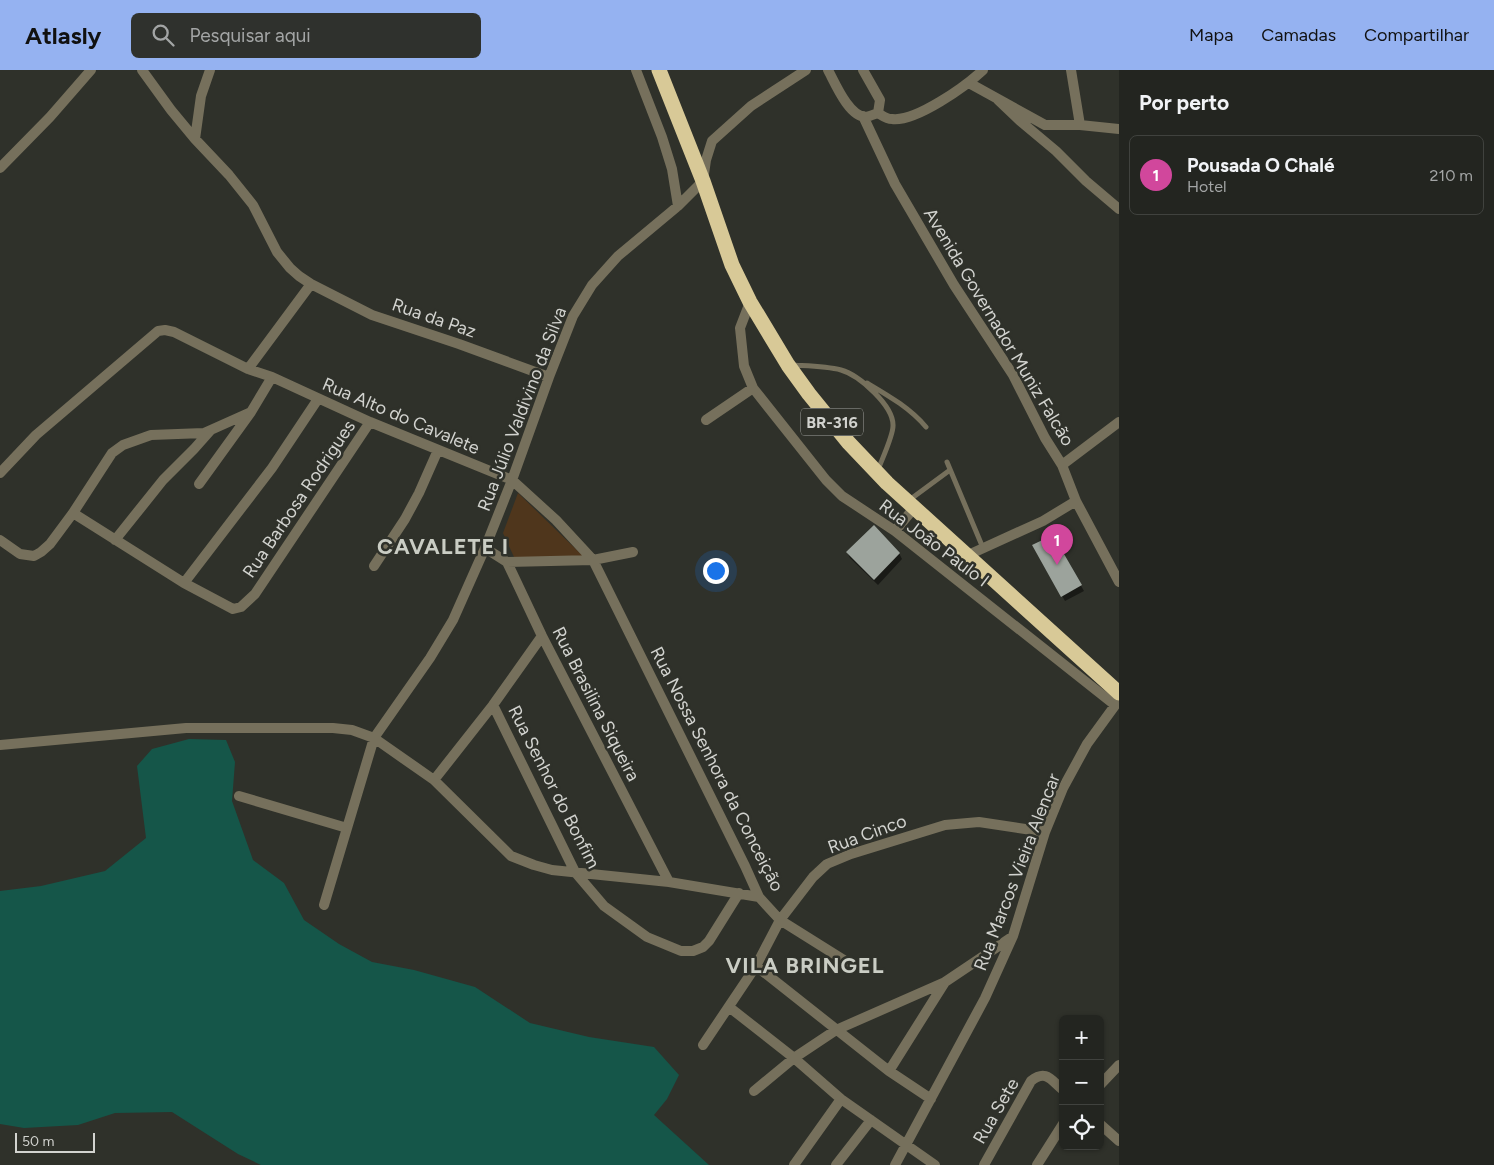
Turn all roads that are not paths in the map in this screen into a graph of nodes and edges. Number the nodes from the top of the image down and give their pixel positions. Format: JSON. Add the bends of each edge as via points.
{"nodes":[{"id":1,"x":91,"y":70,"type":"edge"},
{"id":2,"x":142,"y":70,"type":"edge"},
{"id":3,"x":210,"y":70,"type":"edge"},
{"id":4,"x":636,"y":70,"type":"edge"},
{"id":5,"x":659,"y":70,"type":"edge"},
{"id":6,"x":806,"y":70,"type":"edge"},
{"id":7,"x":828,"y":70,"type":"edge"},
{"id":8,"x":863,"y":70,"type":"edge"},
{"id":9,"x":983,"y":70,"type":"edge"},
{"id":10,"x":1070,"y":70,"type":"edge"},
{"id":11,"x":969,"y":83,"type":"junction"},
{"id":12,"x":998,"y":100,"type":"junction"},
{"id":13,"x":871,"y":115,"type":"junction"},
{"id":14,"x":1080,"y":125,"type":"junction"},
{"id":15,"x":1119,"y":129,"type":"edge"},
{"id":16,"x":195,"y":139,"type":"junction"},
{"id":17,"x":0,"y":168,"type":"edge"},
{"id":18,"x":703,"y":181,"type":"junction"},
{"id":19,"x":678,"y":206,"type":"junction"},
{"id":20,"x":1119,"y":208,"type":"edge"},
{"id":21,"x":311,"y":284,"type":"junction"},
{"id":22,"x":750,"y":302,"type":"junction"},
{"id":23,"x":788,"y":365,"type":"junction"},
{"id":24,"x":248,"y":369,"type":"junction"},
{"id":25,"x":272,"y":377,"type":"junction"},
{"id":26,"x":549,"y":377,"type":"junction"},
{"id":27,"x":858,"y":378,"type":"junction"},
{"id":28,"x":753,"y":388,"type":"junction"},
{"id":29,"x":318,"y":399,"type":"junction"},
{"id":30,"x":251,"y":412,"type":"junction"},
{"id":31,"x":706,"y":420,"type":"dead end"},
{"id":32,"x":370,"y":422,"type":"junction"},
{"id":33,"x":1119,"y":422,"type":"edge"},
{"id":34,"x":926,"y":427,"type":"dead end"},
{"id":35,"x":210,"y":431,"type":"junction"},
{"id":36,"x":438,"y":450,"type":"junction"},
{"id":37,"x":947,"y":462,"type":"dead end"},
{"id":38,"x":1062,"y":465,"type":"junction"},
{"id":39,"x":950,"y":470,"type":"junction"},
{"id":40,"x":877,"y":472,"type":"junction"},
{"id":41,"x":0,"y":473,"type":"edge"},
{"id":42,"x":512,"y":480,"type":"junction"},
{"id":43,"x":199,"y":484,"type":"dead end"},
{"id":44,"x":1076,"y":501,"type":"junction"},
{"id":45,"x":911,"y":504,"type":"junction"},
{"id":46,"x":73,"y":514,"type":"junction"},
{"id":47,"x":895,"y":531,"type":"junction"},
{"id":48,"x":0,"y":540,"type":"edge"},
{"id":49,"x":115,"y":540,"type":"junction"},
{"id":50,"x":485,"y":548,"type":"junction"},
{"id":51,"x":983,"y":548,"type":"junction"},
{"id":52,"x":633,"y":552,"type":"dead end"},
{"id":53,"x":966,"y":556,"type":"junction"},
{"id":54,"x":593,"y":560,"type":"junction"},
{"id":55,"x":507,"y":562,"type":"junction"},
{"id":56,"x":374,"y":566,"type":"dead end"},
{"id":57,"x":1119,"y":582,"type":"edge"},
{"id":58,"x":184,"y":583,"type":"junction"},
{"id":59,"x":542,"y":636,"type":"junction"},
{"id":60,"x":1118,"y":699,"type":"edge"},
{"id":61,"x":493,"y":705,"type":"junction"},
{"id":62,"x":374,"y":738,"type":"junction"},
{"id":63,"x":0,"y":745,"type":"edge"},
{"id":64,"x":434,"y":780,"type":"junction"},
{"id":65,"x":239,"y":796,"type":"dead end"},
{"id":66,"x":347,"y":828,"type":"junction"},
{"id":67,"x":1045,"y":832,"type":"junction"},
{"id":68,"x":575,"y":872,"type":"junction"},
{"id":69,"x":669,"y":882,"type":"junction"},
{"id":70,"x":740,"y":893,"type":"junction"},
{"id":71,"x":759,"y":897,"type":"junction"},
{"id":72,"x":324,"y":905,"type":"dead end"},
{"id":73,"x":780,"y":920,"type":"junction"},
{"id":74,"x":1013,"y":936,"type":"junction"},
{"id":75,"x":847,"y":962,"type":"dead end"},
{"id":76,"x":756,"y":966,"type":"junction"},
{"id":77,"x":945,"y":982,"type":"junction"},
{"id":78,"x":729,"y":1007,"type":"junction"},
{"id":79,"x":836,"y":1030,"type":"junction"},
{"id":80,"x":703,"y":1045,"type":"dead end"},
{"id":81,"x":794,"y":1058,"type":"junction"},
{"id":82,"x":1119,"y":1065,"type":"edge"},
{"id":83,"x":889,"y":1071,"type":"junction"},
{"id":84,"x":1104,"y":1081,"type":"edge"},
{"id":85,"x":1059,"y":1086,"type":"edge"},
{"id":86,"x":754,"y":1091,"type":"dead end"},
{"id":87,"x":842,"y":1100,"type":"junction"},
{"id":88,"x":931,"y":1100,"type":"junction"},
{"id":89,"x":871,"y":1120,"type":"junction"},
{"id":90,"x":1104,"y":1128,"type":"edge"},
{"id":91,"x":1059,"y":1130,"type":"edge"},
{"id":92,"x":1119,"y":1141,"type":"edge"},
{"id":93,"x":906,"y":1145,"type":"junction"},
{"id":94,"x":794,"y":1165,"type":"edge"},
{"id":95,"x":836,"y":1165,"type":"edge"},
{"id":96,"x":895,"y":1165,"type":"edge"},
{"id":97,"x":935,"y":1165,"type":"edge"},
{"id":98,"x":984,"y":1165,"type":"edge"},
{"id":99,"x":1036,"y":1165,"type":"edge"}],
"edges":[{"from":1,"to":17,"type":"street"},
{"from":2,"to":16,"type":"street","name":"Rua da Paz"},
{"from":3,"to":16,"type":"street","via":[[201,96]]},
{"from":4,"to":19,"type":"street","via":[[672,169]]},
{"from":5,"to":18,"type":"highway","number":"BR-316"},
{"from":6,"to":18,"type":"street","via":[[752,106],[712,141]]},
{"from":7,"to":13,"type":"street","via":[[850,107]]},
{"from":8,"to":13,"type":"street","name":"Avenida Governador Muniz Falcão","via":[[880,100]]},
{"from":9,"to":11,"type":"street"},
{"from":10,"to":14,"type":"street"},
{"from":11,"to":12,"type":"street"},
{"from":11,"to":13,"type":"street","via":[[909,116],[894,120]]},
{"from":12,"to":14,"type":"street","via":[[1045,126]]},
{"from":12,"to":20,"type":"street"},
{"from":13,"to":38,"type":"street","name":"Avenida Governador Muniz Falcão","via":[[895,184],[954,285],[1013,375]]},
{"from":14,"to":15,"type":"street"},
{"from":16,"to":21,"type":"street","name":"Rua da Paz","via":[[253,205],[277,252],[290,268]]},
{"from":18,"to":19,"type":"street","name":"Rua Júlio Valdivino da Silva"},
{"from":18,"to":22,"type":"highway","number":"BR-316","via":[[732,265]]},
{"from":19,"to":26,"type":"street","name":"Rua Júlio Valdivino da Silva","via":[[618,256],[592,285],[573,316]]},
{"from":21,"to":24,"type":"street"},
{"from":21,"to":26,"type":"street","name":"Rua da Paz","via":[[372,314]]},
{"from":22,"to":23,"type":"highway","number":"BR-316"},
{"from":22,"to":28,"type":"street","name":"Rua João Paulo I","via":[[740,328],[744,366]]},
{"from":23,"to":27,"type":"lane","via":[[841,370]]},
{"from":23,"to":40,"type":"highway","number":"BR-316","via":[[848,442]]},
{"from":24,"to":25,"type":"street","name":"Rua Alto do Cavalete"},
{"from":24,"to":41,"type":"street","name":"Rua Alto do Cavalete","via":[[174,332],[158,331],[36,434]]},
{"from":25,"to":29,"type":"street","name":"Rua Alto do Cavalete"},
{"from":25,"to":30,"type":"street"},
{"from":26,"to":42,"type":"street","name":"Rua Júlio Valdivino da Silva"},
{"from":27,"to":34,"type":"lane","via":[[899,402]]},
{"from":27,"to":40,"type":"lane","via":[[890,412],[892,419],[893,426]]},
{"from":28,"to":31,"type":"street"},
{"from":28,"to":47,"type":"street","name":"Rua João Paulo I","via":[[826,480],[842,496]]},
{"from":29,"to":32,"type":"street","name":"Rua Alto do Cavalete"},
{"from":29,"to":58,"type":"street","via":[[272,468]]},
{"from":30,"to":35,"type":"street"},
{"from":30,"to":43,"type":"street"},
{"from":32,"to":36,"type":"street","name":"Rua Alto do Cavalete"},
{"from":32,"to":58,"type":"street","name":"Rua Barbosa Rodrigues","via":[[256,594],[241,607],[233,608]]},
{"from":33,"to":38,"type":"street"},
{"from":35,"to":46,"type":"street","via":[[151,435],[123,445],[112,453]]},
{"from":35,"to":49,"type":"street"},
{"from":36,"to":42,"type":"street","name":"Rua Alto do Cavalete"},
{"from":36,"to":56,"type":"street","via":[[405,519]]},
{"from":37,"to":39,"type":"lane"},
{"from":38,"to":44,"type":"street","name":"Avenida Governador Muniz Falcão"},
{"from":39,"to":45,"type":"lane"},
{"from":39,"to":51,"type":"lane"},
{"from":40,"to":45,"type":"highway","number":"BR-316"},
{"from":42,"to":50,"type":"street","name":"Rua Júlio Valdivino da Silva"},
{"from":42,"to":54,"type":"street","name":"Rua Alto do Cavalete"},
{"from":44,"to":51,"type":"street","via":[[1043,521]]},
{"from":44,"to":57,"type":"street","name":"Avenida Governador Muniz Falcão"},
{"from":45,"to":47,"type":"street"},
{"from":45,"to":53,"type":"highway","number":"BR-316"},
{"from":46,"to":48,"type":"street","via":[[34,556],[20,554]]},
{"from":46,"to":49,"type":"street"},
{"from":47,"to":60,"type":"street","name":"Rua João Paulo I"},
{"from":49,"to":58,"type":"street"},
{"from":50,"to":55,"type":"street"},
{"from":50,"to":62,"type":"street","name":"Rua Júlio Valdivino da Silva","via":[[453,620]]},
{"from":51,"to":53,"type":"street"},
{"from":52,"to":54,"type":"street"},
{"from":53,"to":60,"type":"highway","number":"BR-316"},
{"from":54,"to":55,"type":"street"},
{"from":54,"to":71,"type":"street","name":"Rua Nossa Senhora da Conceição"},
{"from":55,"to":59,"type":"street","name":"Rua Brasilina Siqueira"},
{"from":59,"to":61,"type":"street"},
{"from":59,"to":69,"type":"street","name":"Rua Brasilina Siqueira"},
{"from":60,"to":67,"type":"street","name":"Rua Marcos Vieira Alencar","via":[[1087,744],[1063,788]]},
{"from":61,"to":64,"type":"street"},
{"from":61,"to":68,"type":"street","name":"Rua Senhor do Bonfim"},
{"from":62,"to":63,"type":"street","via":[[334,728],[186,728]]},
{"from":62,"to":64,"type":"street"},
{"from":62,"to":66,"type":"street","name":"Rua Júlio Valdivino da Silva"},
{"from":64,"to":68,"type":"street","via":[[511,856],[534,866]]},
{"from":65,"to":66,"type":"street"},
{"from":66,"to":72,"type":"street","name":"Rua Júlio Valdivino da Silva"},
{"from":67,"to":73,"type":"street","name":"Rua Cinco","via":[[979,822],[945,825],[851,854],[827,864],[813,877]]},
{"from":67,"to":74,"type":"street","name":"Rua Marcos Vieira Alencar"},
{"from":68,"to":69,"type":"street"},
{"from":68,"to":70,"type":"street","name":"Rua Senhor do Bonfim","via":[[604,906],[648,936],[681,951],[703,947]]},
{"from":69,"to":70,"type":"street"},
{"from":70,"to":71,"type":"street"},
{"from":71,"to":73,"type":"street","name":"Rua Nossa Senhora da Conceição"},
{"from":73,"to":75,"type":"street","name":"Rua Nossa Senhora da Conceição"},
{"from":73,"to":76,"type":"street","name":"Rua Cinco"},
{"from":74,"to":77,"type":"street"},
{"from":74,"to":88,"type":"street","name":"Rua Marcos Vieira Alencar","via":[[985,998]]},
{"from":76,"to":78,"type":"street","name":"Rua Cinco"},
{"from":76,"to":79,"type":"street"},
{"from":77,"to":79,"type":"street"},
{"from":77,"to":83,"type":"street"},
{"from":78,"to":80,"type":"street","name":"Rua Cinco"},
{"from":78,"to":81,"type":"street"},
{"from":79,"to":81,"type":"street"},
{"from":79,"to":83,"type":"street"},
{"from":81,"to":86,"type":"street"},
{"from":81,"to":87,"type":"street"},
{"from":82,"to":84,"type":"street"},
{"from":83,"to":88,"type":"street"},
{"from":85,"to":98,"type":"street","name":"Rua Sete","via":[[1047,1076],[1042,1075],[1032,1081]]},
{"from":87,"to":89,"type":"street"},
{"from":87,"to":94,"type":"street"},
{"from":88,"to":93,"type":"street","name":"Rua Marcos Vieira Alencar"},
{"from":89,"to":93,"type":"street"},
{"from":89,"to":95,"type":"street"},
{"from":90,"to":92,"type":"street"},
{"from":91,"to":99,"type":"street"},
{"from":93,"to":96,"type":"street","name":"Rua Marcos Vieira Alencar"},
{"from":93,"to":97,"type":"street"}]}
